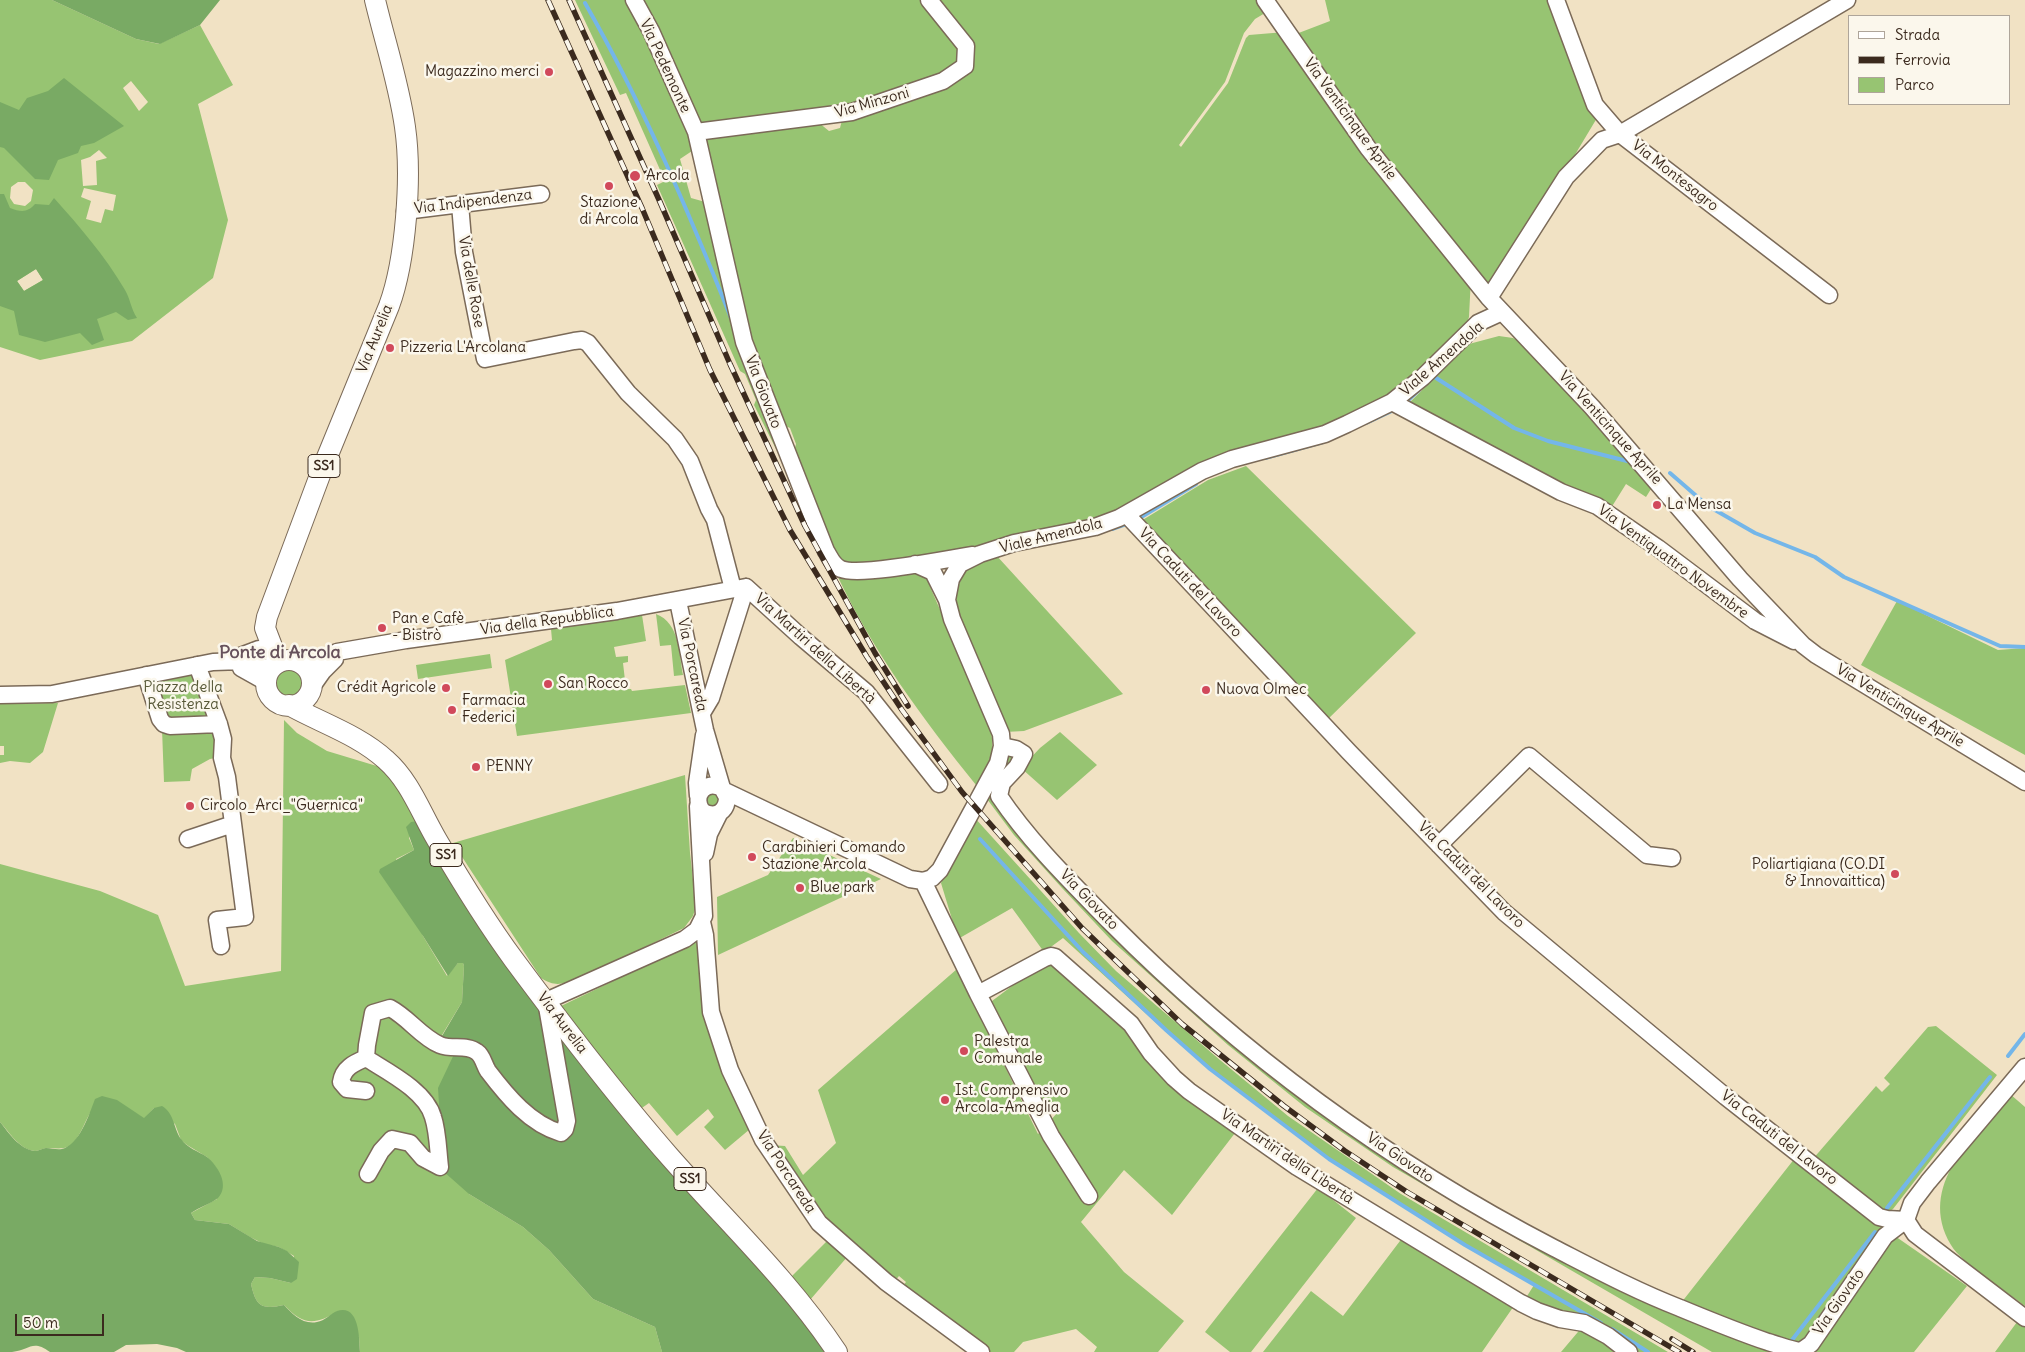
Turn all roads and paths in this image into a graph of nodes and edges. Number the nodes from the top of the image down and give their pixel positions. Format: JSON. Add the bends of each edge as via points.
{"nodes":[{"id":1,"x":375,"y":0,"type":"edge"},
{"id":2,"x":634,"y":0,"type":"edge"},
{"id":3,"x":929,"y":0,"type":"edge"},
{"id":4,"x":1265,"y":0,"type":"edge"},
{"id":5,"x":1556,"y":0,"type":"edge"},
{"id":6,"x":1848,"y":0,"type":"edge"},
{"id":7,"x":696,"y":132,"type":"junction"},
{"id":8,"x":1620,"y":134,"type":"junction"},
{"id":9,"x":541,"y":194,"type":"dead end"},
{"id":10,"x":460,"y":204,"type":"junction"},
{"id":11,"x":405,"y":210,"type":"junction"},
{"id":12,"x":1829,"y":295,"type":"dead end"},
{"id":13,"x":1489,"y":298,"type":"junction"},
{"id":14,"x":1502,"y":312,"type":"junction"},
{"id":15,"x":1400,"y":406,"type":"junction"},
{"id":16,"x":1131,"y":520,"type":"junction"},
{"id":17,"x":980,"y":554,"type":"junction"},
{"id":18,"x":915,"y":564,"type":"junction"},
{"id":19,"x":740,"y":588,"type":"junction"},
{"id":20,"x":946,"y":600,"type":"junction"},
{"id":21,"x":678,"y":601,"type":"junction"},
{"id":22,"x":265,"y":628,"type":"junction"},
{"id":23,"x":1803,"y":645,"type":"junction"},
{"id":24,"x":259,"y":649,"type":"junction"},
{"id":25,"x":228,"y":661,"type":"junction"},
{"id":26,"x":197,"y":665,"type":"junction"},
{"id":27,"x":271,"y":671,"type":"junction"},
{"id":28,"x":146,"y":676,"type":"junction"},
{"id":29,"x":309,"y":683,"type":"junction"},
{"id":30,"x":0,"y":694,"type":"edge"},
{"id":31,"x":289,"y":706,"type":"junction"},
{"id":32,"x":702,"y":713,"type":"junction"},
{"id":33,"x":219,"y":724,"type":"junction"},
{"id":34,"x":332,"y":726,"type":"junction"},
{"id":35,"x":705,"y":730,"type":"junction"},
{"id":36,"x":1002,"y":746,"type":"junction"},
{"id":37,"x":2025,"y":782,"type":"edge"},
{"id":38,"x":939,"y":784,"type":"dead end"},
{"id":39,"x":723,"y":790,"type":"junction"},
{"id":40,"x":698,"y":801,"type":"junction"},
{"id":41,"x":760,"y":810,"type":"junction"},
{"id":42,"x":722,"y":811,"type":"junction"},
{"id":43,"x":233,"y":824,"type":"junction"},
{"id":44,"x":188,"y":838,"type":"dead end"},
{"id":45,"x":1439,"y":845,"type":"junction"},
{"id":46,"x":1672,"y":858,"type":"dead end"},
{"id":47,"x":702,"y":870,"type":"junction"},
{"id":48,"x":923,"y":881,"type":"junction"},
{"id":49,"x":702,"y":922,"type":"junction"},
{"id":50,"x":221,"y":946,"type":"dead end"},
{"id":51,"x":978,"y":994,"type":"junction"},
{"id":52,"x":546,"y":1001,"type":"junction"},
{"id":53,"x":366,"y":1058,"type":"junction"},
{"id":54,"x":2025,"y":1067,"type":"edge"},
{"id":55,"x":366,"y":1091,"type":"dead end"},
{"id":56,"x":368,"y":1174,"type":"dead end"},
{"id":57,"x":1089,"y":1196,"type":"dead end"},
{"id":58,"x":1906,"y":1220,"type":"junction"},
{"id":59,"x":2025,"y":1318,"type":"edge"},
{"id":60,"x":837,"y":1352,"type":"edge"},
{"id":61,"x":981,"y":1352,"type":"edge"},
{"id":62,"x":1629,"y":1352,"type":"edge"}],
"edges":[{"from":1,"to":11,"type":"main road","name":"Via Aurelia","number":"SS1","via":[[405,128]]},
{"from":2,"to":7,"type":"street","name":"Via Pedemonte"},
{"from":3,"to":7,"type":"street","name":"Via Minzoni","via":[[966,46],[965,66],[943,81],[852,112]]},
{"from":4,"to":13,"type":"street","name":"Via Venticinque Aprile","via":[[1368,148]]},
{"from":5,"to":8,"type":"street","via":[[1594,105]]},
{"from":6,"to":8,"type":"street"},
{"from":7,"to":18,"type":"street","name":"Via Giovato","via":[[744,342],[826,551],[838,568],[845,570],[864,571]]},
{"from":8,"to":12,"type":"street","name":"Via Montesagro"},
{"from":8,"to":13,"type":"street","name":"Via Montesagro","via":[[1602,140],[1566,177]]},
{"from":9,"to":10,"type":"street","name":"Via Indipendenza"},
{"from":10,"to":11,"type":"street","name":"Via Indipendenza"},
{"from":10,"to":19,"type":"street","name":"Via delle Rose","via":[[464,252],[484,359],[582,340],[592,346],[608,370],[675,439],[690,460]]},
{"from":11,"to":22,"type":"main road","name":"Via Aurelia","number":"SS1","via":[[394,291],[269,608]]},
{"from":13,"to":14,"type":"street","name":"Via Venticinque Aprile"},
{"from":14,"to":15,"type":"street","name":"Viale Amendola","via":[[1478,323],[1423,377]]},
{"from":14,"to":23,"type":"street","name":"Via Venticinque Aprile","via":[[1592,406],[1740,579]]},
{"from":15,"to":16,"type":"street","name":"Viale Amendola","via":[[1325,434],[1232,459],[1202,471]]},
{"from":15,"to":23,"type":"street","name":"Via Ventiquattro Novembre","via":[[1561,492],[1597,506],[1755,621]]},
{"from":16,"to":17,"type":"street","name":"Viale Amendola","via":[[1014,543]]},
{"from":16,"to":45,"type":"street","name":"Via Caduti del Lavoro"},
{"from":17,"to":18,"type":"street","name":"Via Giovato"},
{"from":17,"to":20,"type":"street","name":"Viale Amendola","via":[[960,564],[951,579]]},
{"from":18,"to":20,"type":"street","via":[[933,572]]},
{"from":19,"to":21,"type":"street","name":"Via della Repubblica"},
{"from":19,"to":32,"type":"street","via":[[711,698]]},
{"from":19,"to":38,"type":"street","name":"Via Martiri della Libertà","via":[[866,692]]},
{"from":20,"to":36,"type":"street","via":[[1002,734]]},
{"from":21,"to":29,"type":"street","name":"Via della Repubblica","via":[[347,650]]},
{"from":21,"to":32,"type":"street","name":"Via Porcareda"},
{"from":22,"to":24,"type":"main road","number":"SS1"},
{"from":22,"to":27,"type":"main road","number":"SS1"},
{"from":23,"to":37,"type":"street","name":"Via Venticinque Aprile"},
{"from":24,"to":25,"type":"street"},
{"from":24,"to":27,"type":"main road","number":"SS1"},
{"from":25,"to":26,"type":"street"},
{"from":25,"to":27,"type":"street","via":[[243,661]]},
{"from":26,"to":28,"type":"street"},
{"from":26,"to":33,"type":"street"},
{"from":27,"to":29,"type":"main road","via":[[294,660]]},
{"from":27,"to":31,"type":"main road","number":"SS1","via":[[269,694],[277,702]]},
{"from":28,"to":30,"type":"street","via":[[52,694]]},
{"from":28,"to":33,"type":"street","via":[[164,724]]},
{"from":29,"to":31,"type":"main road","via":[[300,702]]},
{"from":29,"to":34,"type":"main road","number":"SS1"},
{"from":31,"to":34,"type":"main road","name":"Via Aurelia","number":"SS1"},
{"from":32,"to":35,"type":"street","name":"Via Porcareda"},
{"from":33,"to":43,"type":"street"},
{"from":34,"to":52,"type":"main road","name":"Via Aurelia","number":"SS1","via":[[387,760],[407,786],[482,913]]},
{"from":35,"to":39,"type":"street"},
{"from":35,"to":40,"type":"street","via":[[697,782]]},
{"from":36,"to":48,"type":"street","via":[[998,763],[940,870]]},
{"from":36,"to":58,"type":"street","name":"Via Giovato","via":[[1024,754],[1002,783],[999,796],[1014,818],[1073,885],[1156,968],[1237,1039],[1314,1098],[1404,1162],[1500,1220],[1647,1295],[1737,1332],[1801,1351],[1811,1344],[1885,1236]]},
{"from":39,"to":40,"type":"street","via":[[712,785],[703,788]]},
{"from":39,"to":41,"type":"street"},
{"from":39,"to":42,"type":"street","via":[[727,797]]},
{"from":40,"to":42,"type":"street","via":[[707,814]]},
{"from":40,"to":47,"type":"street"},
{"from":41,"to":42,"type":"street"},
{"from":41,"to":48,"type":"street"},
{"from":42,"to":47,"type":"street","via":[[709,834]]},
{"from":43,"to":44,"type":"street","via":[[215,833]]},
{"from":43,"to":50,"type":"street","via":[[245,917],[217,920]]},
{"from":45,"to":46,"type":"street","via":[[1529,756],[1647,855]]},
{"from":45,"to":58,"type":"street","name":"Via Caduti del Lavoro","via":[[1504,912],[1726,1097],[1879,1217]]},
{"from":47,"to":49,"type":"street","name":"Via Porcareda"},
{"from":48,"to":51,"type":"street"},
{"from":49,"to":52,"type":"street","via":[[685,939]]},
{"from":49,"to":61,"type":"street","name":"Via Porcareda","via":[[711,1012],[730,1070],[763,1140],[819,1223],[886,1282]]},
{"from":51,"to":57,"type":"street","via":[[1051,1136]]},
{"from":51,"to":62,"type":"street","name":"Via Martiri della Libertà","via":[[1045,958],[1055,957],[1131,1024],[1174,1078],[1296,1167],[1521,1304],[1552,1316],[1584,1323]]},
{"from":52,"to":53,"type":"street","via":[[567,1121],[561,1132],[538,1124],[520,1107],[486,1069],[480,1053],[473,1048],[441,1046],[390,1008],[373,1013]]},
{"from":52,"to":60,"type":"main road","name":"Via Aurelia","number":"SS1","via":[[662,1148],[792,1291]]},
{"from":53,"to":55,"type":"street","via":[[342,1073],[341,1082],[347,1089]]},
{"from":53,"to":56,"type":"street","via":[[426,1101],[433,1117],[440,1167],[423,1158],[410,1143],[392,1139]]},
{"from":54,"to":58,"type":"street","via":[[1912,1203]]},
{"from":58,"to":59,"type":"street","via":[[1915,1234]]}]}
